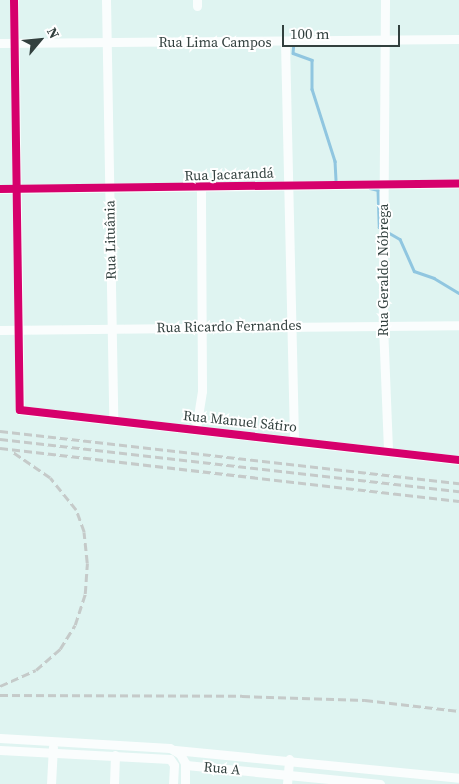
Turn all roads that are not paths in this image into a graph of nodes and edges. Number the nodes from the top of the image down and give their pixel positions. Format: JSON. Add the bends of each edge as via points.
{"nodes":[{"id":1,"x":14,"y":0,"type":"edge"},
{"id":2,"x":106,"y":0,"type":"edge"},
{"id":3,"x":385,"y":0,"type":"edge"},
{"id":4,"x":459,"y":39,"type":"edge"},
{"id":5,"x":385,"y":40,"type":"junction"},
{"id":6,"x":107,"y":42,"type":"junction"},
{"id":7,"x":285,"y":42,"type":"junction"},
{"id":8,"x":0,"y":43,"type":"edge"},
{"id":9,"x":15,"y":43,"type":"junction"},
{"id":10,"x":459,"y":183,"type":"edge"},
{"id":11,"x":289,"y":185,"type":"junction"},
{"id":12,"x":382,"y":185,"type":"junction"},
{"id":13,"x":110,"y":188,"type":"junction"},
{"id":14,"x":201,"y":188,"type":"junction"},
{"id":15,"x":0,"y":189,"type":"edge"},
{"id":16,"x":15,"y":189,"type":"junction"},
{"id":17,"x":459,"y":325,"type":"edge"},
{"id":18,"x":290,"y":326,"type":"junction"},
{"id":19,"x":383,"y":326,"type":"junction"},
{"id":20,"x":111,"y":327,"type":"junction"},
{"id":21,"x":199,"y":327,"type":"junction"},
{"id":22,"x":0,"y":330,"type":"edge"},
{"id":23,"x":19,"y":330,"type":"junction"},
{"id":24,"x":113,"y":420,"type":"junction"},
{"id":25,"x":196,"y":429,"type":"junction"},
{"id":26,"x":294,"y":440,"type":"junction"},
{"id":27,"x":388,"y":451,"type":"junction"},
{"id":28,"x":459,"y":460,"type":"edge"},
{"id":29,"x":0,"y":738,"type":"edge"},
{"id":30,"x":53,"y":741,"type":"junction"},
{"id":31,"x":0,"y":750,"type":"edge"},
{"id":32,"x":175,"y":750,"type":"junction"},
{"id":33,"x":53,"y":752,"type":"junction"},
{"id":34,"x":115,"y":755,"type":"junction"},
{"id":35,"x":239,"y":755,"type":"junction"},
{"id":36,"x":258,"y":757,"type":"junction"},
{"id":37,"x":289,"y":759,"type":"junction"},
{"id":38,"x":186,"y":765,"type":"junction"},
{"id":39,"x":370,"y":768,"type":"junction"},
{"id":40,"x":238,"y":770,"type":"junction"},
{"id":41,"x":257,"y":771,"type":"junction"},
{"id":42,"x":288,"y":774,"type":"junction"},
{"id":43,"x":459,"y":778,"type":"edge"},
{"id":44,"x":449,"y":781,"type":"edge"},
{"id":45,"x":369,"y":783,"type":"edge"},
{"id":46,"x":51,"y":784,"type":"edge"},
{"id":47,"x":114,"y":784,"type":"edge"},
{"id":48,"x":173,"y":784,"type":"edge"},
{"id":49,"x":185,"y":784,"type":"edge"},
{"id":50,"x":287,"y":784,"type":"edge"},
{"id":51,"x":380,"y":784,"type":"edge"}],
"edges":[{"from":1,"to":9,"type":"street"},
{"from":2,"to":6,"type":"street","name":"Rua Lituânia"},
{"from":3,"to":5,"type":"street","name":"Rua Geraldo Nóbrega"},
{"from":4,"to":5,"type":"street","name":"Rua Lima Campos"},
{"from":5,"to":7,"type":"street","name":"Rua Lima Campos"},
{"from":5,"to":12,"type":"street","name":"Rua Geraldo Nóbrega"},
{"from":6,"to":7,"type":"street","name":"Rua Lima Campos"},
{"from":6,"to":9,"type":"street","name":"Rua Lima Campos"},
{"from":6,"to":13,"type":"street","name":"Rua Lituânia"},
{"from":7,"to":11,"type":"street"},
{"from":8,"to":9,"type":"street","name":"Rua Lima Campos"},
{"from":9,"to":16,"type":"street"},
{"from":10,"to":12,"type":"street","name":"Rua Jacarandá"},
{"from":11,"to":12,"type":"street","name":"Rua Jacarandá"},
{"from":11,"to":14,"type":"street","name":"Rua Jacarandá"},
{"from":11,"to":18,"type":"street"},
{"from":12,"to":19,"type":"street","name":"Rua Geraldo Nóbrega"},
{"from":13,"to":14,"type":"street","name":"Rua Jacarandá"},
{"from":13,"to":16,"type":"street","name":"Rua Jacarandá"},
{"from":13,"to":20,"type":"street","name":"Rua Lituânia"},
{"from":14,"to":21,"type":"street"},
{"from":15,"to":16,"type":"street","name":"Rua Jacarandá"},
{"from":16,"to":23,"type":"street"},
{"from":17,"to":19,"type":"street","name":"Rua Ricardo Fernandes"},
{"from":18,"to":19,"type":"street","name":"Rua Ricardo Fernandes"},
{"from":18,"to":21,"type":"street","name":"Rua Ricardo Fernandes"},
{"from":18,"to":26,"type":"street"},
{"from":19,"to":27,"type":"street","name":"Rua Geraldo Nóbrega"},
{"from":20,"to":21,"type":"street","name":"Rua Ricardo Fernandes"},
{"from":20,"to":23,"type":"street","name":"Rua Ricardo Fernandes"},
{"from":20,"to":24,"type":"street","name":"Rua Lituânia"},
{"from":21,"to":25,"type":"street","via":[[202,390]]},
{"from":22,"to":23,"type":"street","name":"Rua Ricardo Fernandes"},
{"from":23,"to":24,"type":"street","name":"Rua Manuel Sátiro","via":[[19,408]]},
{"from":24,"to":25,"type":"street","name":"Rua Manuel Sátiro"},
{"from":25,"to":26,"type":"street","name":"Rua Manuel Sátiro"},
{"from":26,"to":27,"type":"street","name":"Rua Manuel Sátiro"},
{"from":27,"to":28,"type":"street","name":"Rua Manuel Sátiro"},
{"from":29,"to":30,"type":"street"},
{"from":30,"to":32,"type":"street"},
{"from":30,"to":33,"type":"street"},
{"from":31,"to":33,"type":"street"},
{"from":32,"to":35,"type":"street"},
{"from":32,"to":38,"type":"street"},
{"from":33,"to":34,"type":"street"},
{"from":33,"to":46,"type":"street"},
{"from":34,"to":47,"type":"street"},
{"from":34,"to":48,"type":"street","via":[[170,759],[174,769]]},
{"from":35,"to":36,"type":"street"},
{"from":35,"to":40,"type":"street"},
{"from":36,"to":37,"type":"street"},
{"from":36,"to":41,"type":"street"},
{"from":37,"to":39,"type":"street"},
{"from":37,"to":42,"type":"street"},
{"from":38,"to":40,"type":"street","name":"Rua A"},
{"from":38,"to":49,"type":"street"},
{"from":39,"to":44,"type":"street"},
{"from":39,"to":45,"type":"street"},
{"from":40,"to":41,"type":"street","name":"Rua A"},
{"from":41,"to":42,"type":"street","name":"Rua A"},
{"from":42,"to":45,"type":"street","name":"Rua A"},
{"from":42,"to":50,"type":"street"},
{"from":43,"to":44,"type":"street"},
{"from":45,"to":51,"type":"street","name":"Rua A"}]}
